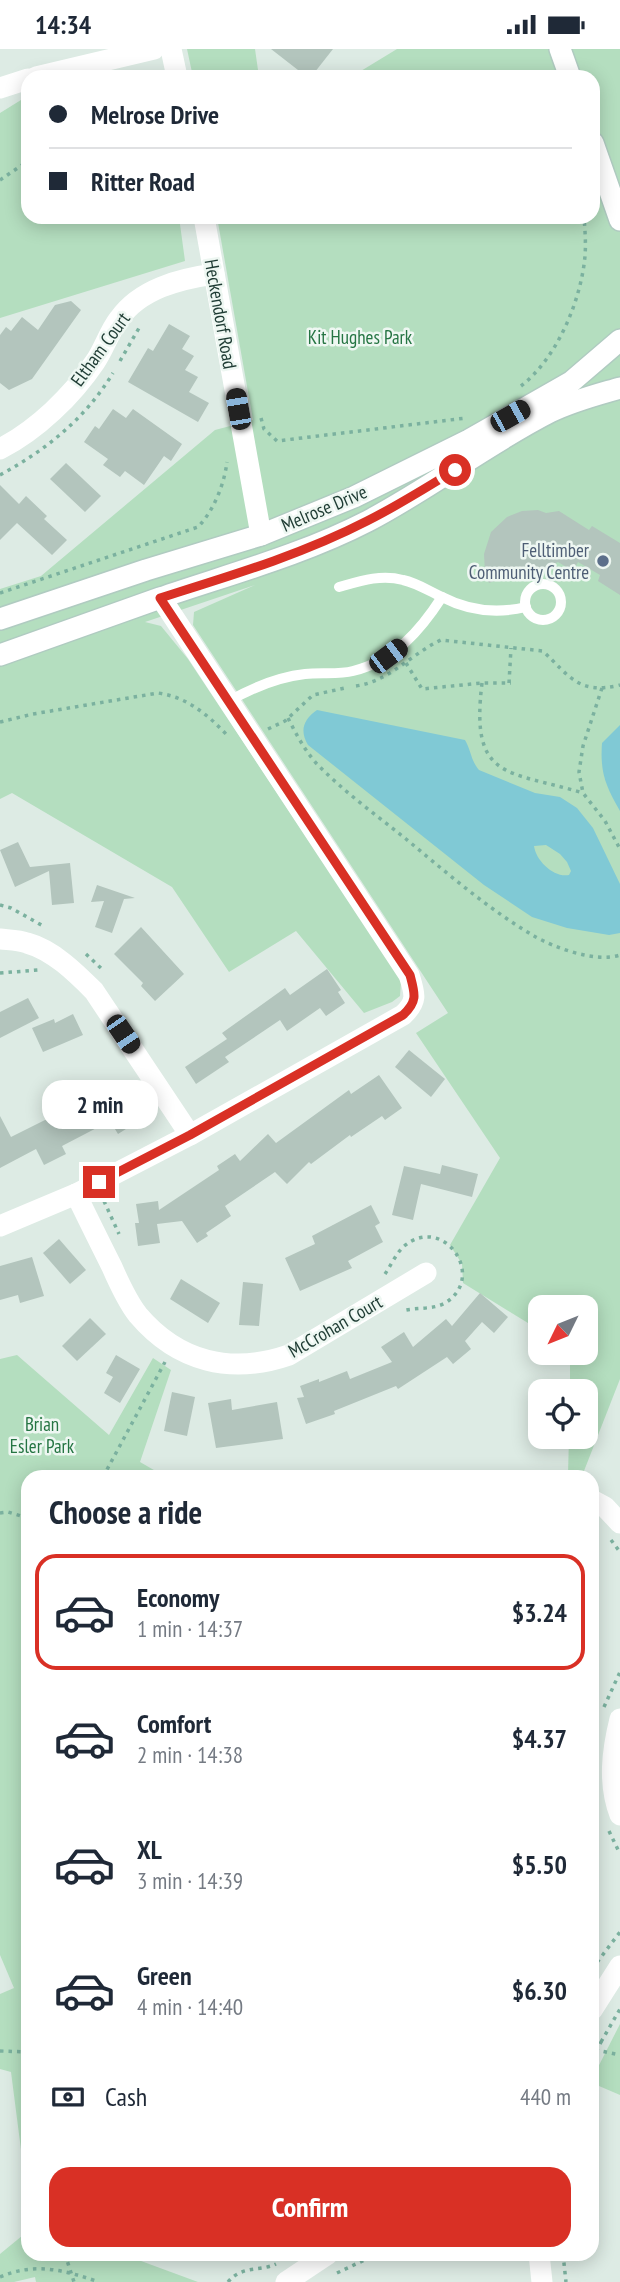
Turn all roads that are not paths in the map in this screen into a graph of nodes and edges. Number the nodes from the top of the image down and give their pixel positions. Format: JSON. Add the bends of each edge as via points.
{"nodes":[{"id":1,"x":154,"y":49,"type":"edge"},
{"id":2,"x":171,"y":49,"type":"edge"},
{"id":3,"x":560,"y":49,"type":"edge"},
{"id":4,"x":66,"y":70,"type":"edge"},
{"id":5,"x":176,"y":70,"type":"edge"},
{"id":6,"x":568,"y":70,"type":"edge"},
{"id":7,"x":21,"y":81,"type":"edge"},
{"id":8,"x":0,"y":88,"type":"edge"},
{"id":9,"x":600,"y":163,"type":"edge"},
{"id":10,"x":620,"y":219,"type":"edge"},
{"id":11,"x":205,"y":224,"type":"edge"},
{"id":12,"x":214,"y":274,"type":"junction"},
{"id":13,"x":620,"y":340,"type":"edge"},
{"id":14,"x":620,"y":388,"type":"edge"},
{"id":15,"x":0,"y":449,"type":"edge"},
{"id":16,"x":261,"y":534,"type":"junction"},
{"id":17,"x":269,"y":563,"type":"junction"},
{"id":18,"x":146,"y":570,"type":"junction"},
{"id":19,"x":339,"y":587,"type":"dead end"},
{"id":20,"x":442,"y":597,"type":"junction"},
{"id":21,"x":160,"y":598,"type":"junction"},
{"id":22,"x":526,"y":607,"type":"dead end"},
{"id":23,"x":0,"y":619,"type":"edge"},
{"id":24,"x":0,"y":655,"type":"edge"},
{"id":25,"x":229,"y":701,"type":"junction"},
{"id":26,"x":0,"y":939,"type":"edge"},
{"id":27,"x":190,"y":1135,"type":"junction"},
{"id":28,"x":76,"y":1194,"type":"junction"},
{"id":29,"x":0,"y":1226,"type":"edge"},
{"id":30,"x":426,"y":1273,"type":"dead end"},
{"id":31,"x":599,"y":1504,"type":"edge"},
{"id":32,"x":620,"y":1523,"type":"edge"},
{"id":33,"x":620,"y":1719,"type":"edge"},
{"id":34,"x":620,"y":1815,"type":"edge"},
{"id":35,"x":620,"y":1966,"type":"edge"},
{"id":36,"x":599,"y":1999,"type":"edge"},
{"id":37,"x":318,"y":2261,"type":"edge"},
{"id":38,"x":539,"y":2261,"type":"edge"},
{"id":39,"x":286,"y":2282,"type":"edge"},
{"id":40,"x":542,"y":2282,"type":"edge"}],
"edges":[{"from":1,"to":4,"type":"street"},
{"from":2,"to":5,"type":"street"},
{"from":3,"to":6,"type":"street"},
{"from":7,"to":8,"type":"street"},
{"from":9,"to":10,"type":"street"},
{"from":11,"to":12,"type":"street","name":"Heckendorf Road"},
{"from":12,"to":15,"type":"street","name":"Eltham Court","via":[[169,283],[132,306],[119,319],[95,362],[58,406]]},
{"from":12,"to":16,"type":"street","name":"Heckendorf Road"},
{"from":13,"to":16,"type":"street","name":"Melrose Drive","via":[[580,376],[469,440],[354,497]]},
{"from":14,"to":17,"type":"street","name":"Melrose Drive","via":[[550,412],[367,521]]},
{"from":16,"to":17,"type":"street","name":"Heckendorf Road"},
{"from":16,"to":18,"type":"street","name":"Melrose Drive"},
{"from":17,"to":21,"type":"street","name":"Melrose Drive"},
{"from":18,"to":21,"type":"street"},
{"from":18,"to":23,"type":"street","name":"Melrose Drive"},
{"from":19,"to":20,"type":"lane","via":[[383,577],[402,579]]},
{"from":20,"to":22,"type":"lane","via":[[484,611]]},
{"from":20,"to":25,"type":"lane","via":[[424,626],[369,666],[288,677]]},
{"from":21,"to":24,"type":"street","name":"Melrose Drive"},
{"from":21,"to":25,"type":"street"},
{"from":25,"to":27,"type":"street","via":[[410,975],[415,992],[412,1006],[403,1015]]},
{"from":26,"to":27,"type":"street","via":[[29,943],[50,954],[94,991]]},
{"from":27,"to":28,"type":"street"},
{"from":28,"to":29,"type":"street"},
{"from":28,"to":30,"type":"street","name":"McCrohan Court","via":[[122,1290],[154,1331],[167,1358],[244,1366],[289,1355]]},
{"from":31,"to":32,"type":"street"},
{"from":33,"to":34,"type":"street","via":[[611,1777]]},
{"from":35,"to":36,"type":"street"},
{"from":37,"to":39,"type":"street"},
{"from":38,"to":40,"type":"street"}]}
